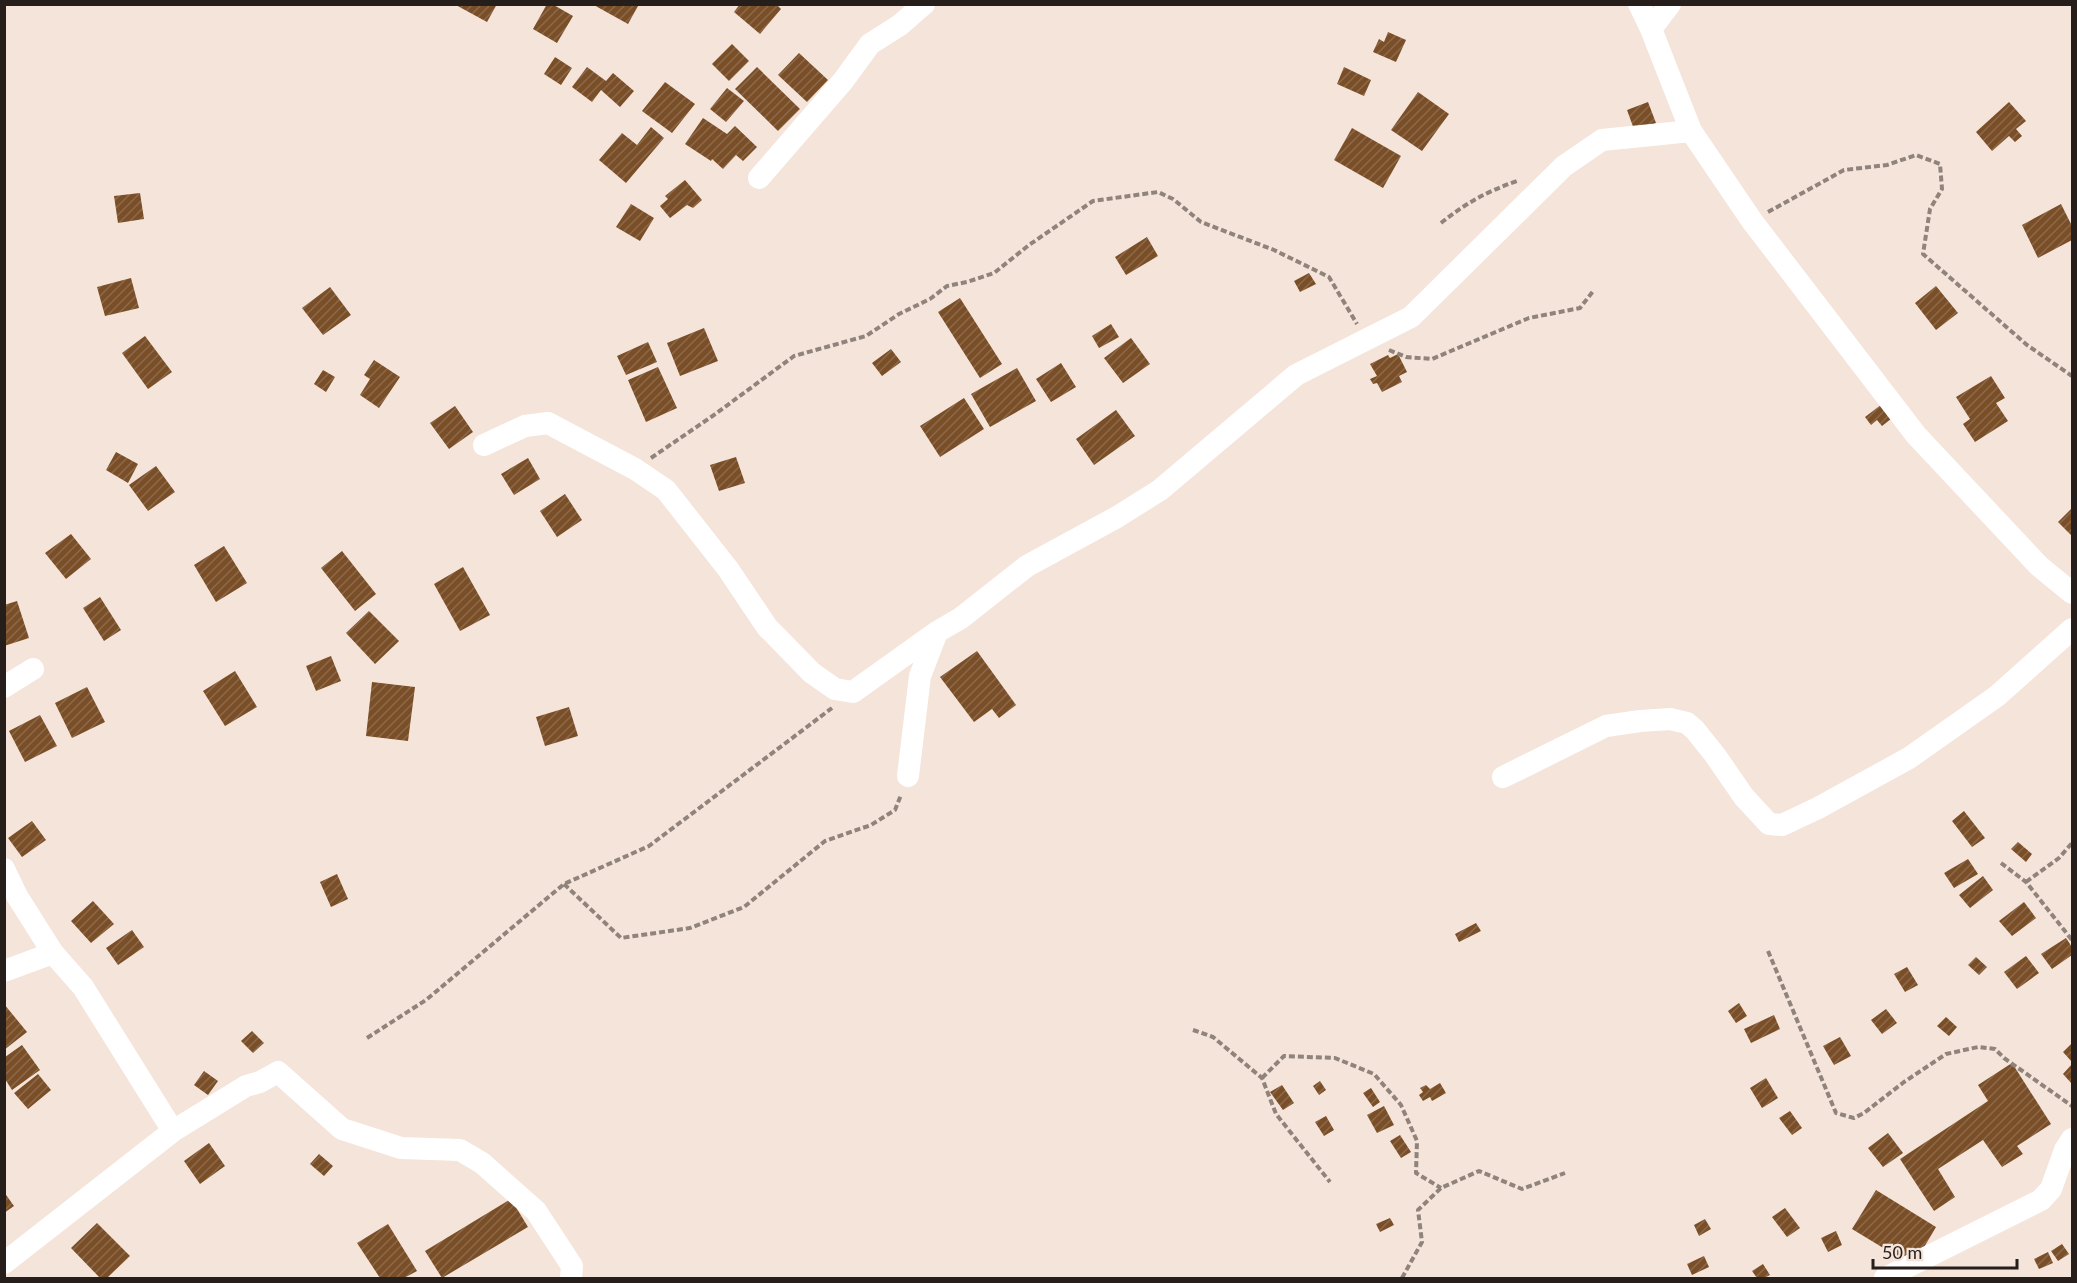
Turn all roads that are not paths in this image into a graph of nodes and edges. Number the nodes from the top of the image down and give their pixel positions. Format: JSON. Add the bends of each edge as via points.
{"nodes":[{"id":1,"x":924,"y":4,"type":"edge"},
{"id":2,"x":1640,"y":4,"type":"edge"},
{"id":3,"x":1670,"y":4,"type":"edge"},
{"id":4,"x":1651,"y":29,"type":"junction"},
{"id":5,"x":1691,"y":131,"type":"junction"},
{"id":6,"x":759,"y":178,"type":"dead end"},
{"id":7,"x":484,"y":445,"type":"dead end"},
{"id":8,"x":2073,"y":594,"type":"edge"},
{"id":9,"x":2073,"y":629,"type":"edge"},
{"id":10,"x":937,"y":632,"type":"junction"},
{"id":11,"x":33,"y":669,"type":"dead end"},
{"id":12,"x":4,"y":687,"type":"edge"},
{"id":13,"x":908,"y":777,"type":"road end"},
{"id":14,"x":1503,"y":777,"type":"dead end"},
{"id":15,"x":4,"y":869,"type":"edge"},
{"id":16,"x":53,"y":953,"type":"junction"},
{"id":17,"x":4,"y":971,"type":"edge"},
{"id":18,"x":173,"y":1131,"type":"junction"},
{"id":19,"x":2073,"y":1139,"type":"edge"},
{"id":20,"x":4,"y":1263,"type":"edge"},
{"id":21,"x":571,"y":1278,"type":"edge"},
{"id":22,"x":1886,"y":1278,"type":"edge"}],
"edges":[{"from":1,"to":6,"type":"street","via":[[870,44]]},
{"from":2,"to":4,"type":"street"},
{"from":3,"to":4,"type":"street"},
{"from":4,"to":5,"type":"street"},
{"from":5,"to":8,"type":"street","via":[[1752,221],[1916,435],[2039,566]]},
{"from":5,"to":10,"type":"street","via":[[1602,140],[1564,166],[1411,317],[1296,375],[1160,490],[1027,566]]},
{"from":7,"to":10,"type":"street","via":[[525,426],[548,423],[666,490],[767,627],[812,673],[835,689],[853,692]]},
{"from":9,"to":14,"type":"street","via":[[1997,696],[1909,758],[1782,825],[1769,824],[1687,723],[1670,719],[1606,726]]},
{"from":10,"to":13,"type":"street","via":[[920,676]]},
{"from":11,"to":12,"type":"street"},
{"from":15,"to":16,"type":"street"},
{"from":16,"to":17,"type":"street"},
{"from":16,"to":18,"type":"street","via":[[83,987]]},
{"from":18,"to":20,"type":"street"},
{"from":18,"to":21,"type":"street","via":[[246,1086],[278,1072],[342,1129],[401,1148],[460,1150],[482,1163],[536,1210],[572,1266]]},
{"from":19,"to":22,"type":"street","via":[[2051,1189],[2041,1200]]}]}
